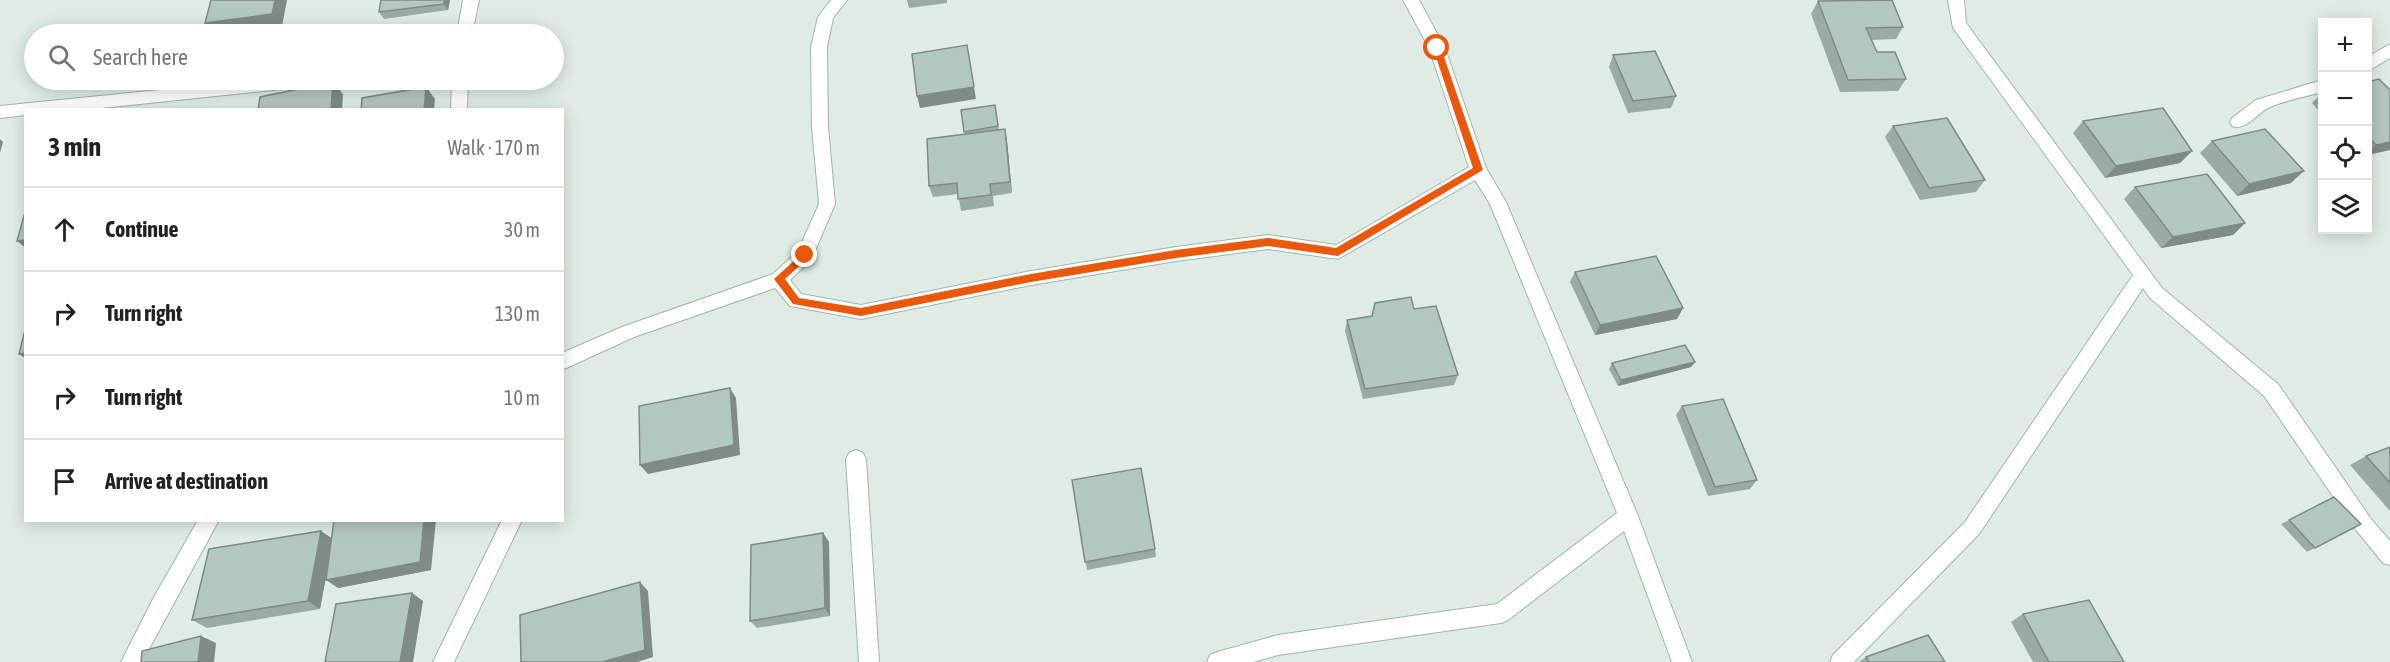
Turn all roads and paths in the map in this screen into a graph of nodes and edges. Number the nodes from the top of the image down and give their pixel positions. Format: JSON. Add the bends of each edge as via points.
{"nodes":[{"id":1,"x":471,"y":0,"type":"edge"},
{"id":2,"x":839,"y":0,"type":"edge"},
{"id":3,"x":1411,"y":0,"type":"edge"},
{"id":4,"x":1956,"y":0,"type":"edge"},
{"id":5,"x":467,"y":24,"type":"edge"},
{"id":6,"x":2390,"y":50,"type":"edge"},
{"id":7,"x":2372,"y":62,"type":"edge"},
{"id":8,"x":2318,"y":87,"type":"edge"},
{"id":9,"x":214,"y":90,"type":"edge"},
{"id":10,"x":460,"y":90,"type":"edge"},
{"id":11,"x":39,"y":108,"type":"edge"},
{"id":12,"x":459,"y":108,"type":"edge"},
{"id":13,"x":24,"y":110,"type":"edge"},
{"id":14,"x":0,"y":112,"type":"edge"},
{"id":15,"x":2238,"y":122,"type":"dead end"},
{"id":16,"x":1478,"y":170,"type":"junction"},
{"id":17,"x":2142,"y":275,"type":"junction"},
{"id":18,"x":779,"y":279,"type":"junction"},
{"id":19,"x":564,"y":361,"type":"edge"},
{"id":20,"x":856,"y":459,"type":"dead end"},
{"id":21,"x":1628,"y":516,"type":"junction"},
{"id":22,"x":208,"y":522,"type":"edge"},
{"id":23,"x":511,"y":522,"type":"edge"},
{"id":24,"x":2390,"y":556,"type":"edge"},
{"id":25,"x":131,"y":662,"type":"edge"},
{"id":26,"x":443,"y":662,"type":"edge"},
{"id":27,"x":869,"y":662,"type":"edge"},
{"id":28,"x":1217,"y":662,"type":"edge"},
{"id":29,"x":1682,"y":662,"type":"edge"},
{"id":30,"x":1840,"y":662,"type":"edge"}],
"edges":[{"from":1,"to":5,"type":"street"},
{"from":2,"to":18,"type":"street","via":[[826,17],[819,46],[820,127],[827,204],[805,255]]},
{"from":3,"to":16,"type":"street","via":[[1437,48]]},
{"from":4,"to":17,"type":"street","via":[[1958,24]]},
{"from":6,"to":7,"type":"street"},
{"from":8,"to":15,"type":"street","via":[[2262,104]]},
{"from":9,"to":11,"type":"street"},
{"from":10,"to":12,"type":"street"},
{"from":13,"to":14,"type":"street"},
{"from":16,"to":18,"type":"street","via":[[1338,252],[1268,242],[1042,276],[861,312],[796,302]]},
{"from":16,"to":21,"type":"street","via":[[1498,202]]},
{"from":17,"to":24,"type":"street","via":[[2156,294],[2271,390],[2364,525]]},
{"from":17,"to":30,"type":"street","via":[[1972,528]]},
{"from":18,"to":19,"type":"street","via":[[628,332]]},
{"from":20,"to":27,"type":"street"},
{"from":21,"to":28,"type":"street","via":[[1501,613],[1278,645]]},
{"from":21,"to":29,"type":"street"},
{"from":22,"to":25,"type":"street"},
{"from":23,"to":26,"type":"street"}]}
